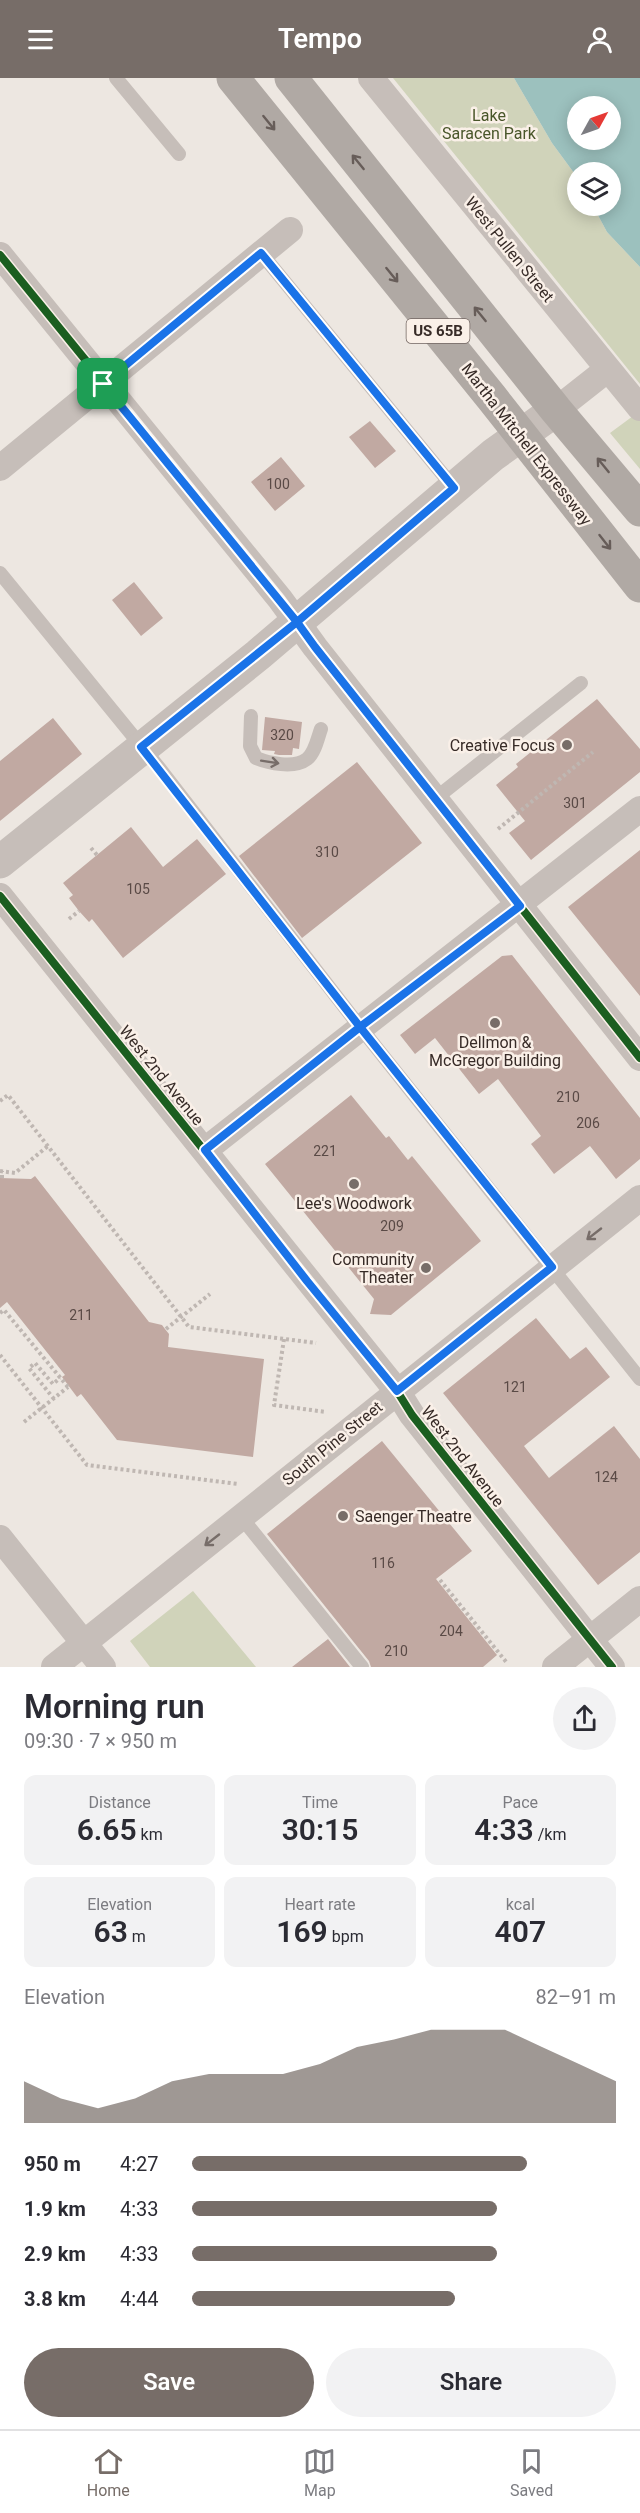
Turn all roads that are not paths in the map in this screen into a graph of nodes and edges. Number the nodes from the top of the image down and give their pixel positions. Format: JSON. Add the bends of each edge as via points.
{"nodes":[{"id":1,"x":116,"y":78,"type":"edge"},
{"id":2,"x":232,"y":78,"type":"edge"},
{"id":3,"x":291,"y":78,"type":"edge"},
{"id":4,"x":371,"y":78,"type":"edge"},
{"id":5,"x":178,"y":154,"type":"dead end"},
{"id":6,"x":290,"y":230,"type":"dead end"},
{"id":7,"x":261,"y":253,"type":"junction"},
{"id":8,"x":0,"y":255,"type":"edge"},
{"id":9,"x":608,"y":369,"type":"junction"},
{"id":10,"x":103,"y":384,"type":"junction"},
{"id":11,"x":640,"y":408,"type":"edge"},
{"id":12,"x":556,"y":410,"type":"junction"},
{"id":13,"x":522,"y":435,"type":"junction"},
{"id":14,"x":0,"y":468,"type":"edge"},
{"id":15,"x":454,"y":488,"type":"junction"},
{"id":16,"x":640,"y":510,"type":"edge"},
{"id":17,"x":0,"y":573,"type":"edge"},
{"id":18,"x":640,"y":586,"type":"edge"},
{"id":19,"x":297,"y":622,"type":"junction"},
{"id":20,"x":581,"y":683,"type":"dead end"},
{"id":21,"x":251,"y":716,"type":"dead end"},
{"id":22,"x":321,"y":729,"type":"dead end"},
{"id":23,"x":141,"y":747,"type":"junction"},
{"id":24,"x":436,"y":798,"type":"junction"},
{"id":25,"x":640,"y":809,"type":"edge"},
{"id":26,"x":0,"y":862,"type":"edge"},
{"id":27,"x":0,"y":896,"type":"edge"},
{"id":28,"x":520,"y":906,"type":"junction"},
{"id":29,"x":360,"y":1027,"type":"junction"},
{"id":30,"x":640,"y":1058,"type":"edge"},
{"id":31,"x":205,"y":1150,"type":"junction"},
{"id":32,"x":640,"y":1198,"type":"edge"},
{"id":33,"x":552,"y":1267,"type":"junction"},
{"id":34,"x":640,"y":1379,"type":"edge"},
{"id":35,"x":397,"y":1391,"type":"junction"},
{"id":36,"x":241,"y":1517,"type":"junction"},
{"id":37,"x":0,"y":1538,"type":"edge"},
{"id":38,"x":640,"y":1599,"type":"edge"},
{"id":39,"x":590,"y":1639,"type":"junction"},
{"id":40,"x":84,"y":1643,"type":"junction"},
{"id":41,"x":54,"y":1667,"type":"edge"},
{"id":42,"x":103,"y":1667,"type":"edge"},
{"id":43,"x":362,"y":1667,"type":"edge"},
{"id":44,"x":555,"y":1667,"type":"edge"},
{"id":45,"x":612,"y":1667,"type":"edge"}],
"edges":[{"from":1,"to":5,"type":"lane"},
{"from":2,"to":13,"type":"highway","name":"Martha Mitchell Expressway","number":"US 65B","one_way":true},
{"from":12,"to":3,"type":"highway","number":"US 65B","one_way":true},
{"from":4,"to":9,"type":"street","name":"West Pullen Street"},
{"from":6,"to":7,"type":"street"},
{"from":7,"to":10,"type":"street"},
{"from":7,"to":15,"type":"lane"},
{"from":8,"to":10,"type":"street"},
{"from":9,"to":11,"type":"street","name":"West Pullen Street"},
{"from":9,"to":12,"type":"street"},
{"from":10,"to":14,"type":"street"},
{"from":10,"to":19,"type":"street"},
{"from":12,"to":13,"type":"street"},
{"from":16,"to":12,"type":"highway","number":"US 65B","one_way":true},
{"from":13,"to":15,"type":"street"},
{"from":13,"to":18,"type":"highway","name":"Martha Mitchell Expressway","number":"US 65B","one_way":true},
{"from":15,"to":19,"type":"street"},
{"from":17,"to":23,"type":"lane"},
{"from":19,"to":23,"type":"street"},
{"from":19,"to":24,"type":"street"},
{"from":20,"to":24,"type":"lane"},
{"from":21,"to":22,"type":"lane","one_way":true,"via":[[250,746],[256,758],[268,763],[307,759]]},
{"from":23,"to":26,"type":"street"},
{"from":23,"to":29,"type":"lane"},
{"from":24,"to":28,"type":"street"},
{"from":25,"to":28,"type":"street"},
{"from":27,"to":31,"type":"street","name":"West 2nd Avenue"},
{"from":28,"to":29,"type":"street"},
{"from":28,"to":30,"type":"street"},
{"from":29,"to":31,"type":"street"},
{"from":29,"to":33,"type":"lane"},
{"from":31,"to":35,"type":"street","name":"West 2nd Avenue"},
{"from":32,"to":33,"type":"street","name":"South Pine Street","one_way":true},
{"from":33,"to":34,"type":"lane"},
{"from":33,"to":35,"type":"street","name":"South Pine Street"},
{"from":35,"to":36,"type":"street","name":"South Pine Street"},
{"from":35,"to":39,"type":"street","name":"West 2nd Avenue"},
{"from":36,"to":40,"type":"street","name":"South Pine Street","one_way":true},
{"from":36,"to":43,"type":"lane"},
{"from":37,"to":40,"type":"street"},
{"from":38,"to":39,"type":"street"},
{"from":39,"to":44,"type":"street"},
{"from":39,"to":45,"type":"street","name":"West 2nd Avenue"},
{"from":40,"to":41,"type":"street","name":"South Pine Street"},
{"from":40,"to":42,"type":"street"}]}
